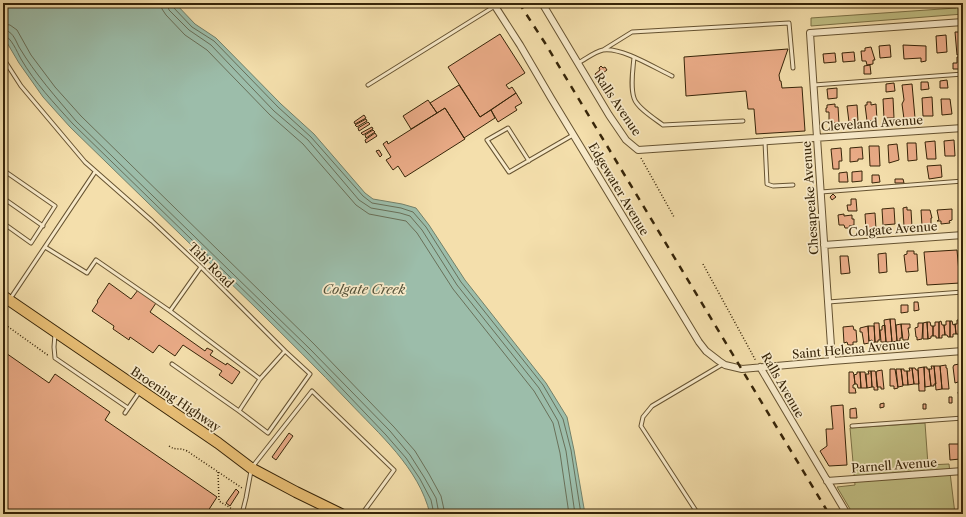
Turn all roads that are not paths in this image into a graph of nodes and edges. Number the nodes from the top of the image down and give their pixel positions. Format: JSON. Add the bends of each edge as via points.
{"nodes":[{"id":1,"x":542,"y":3,"type":"edge"},
{"id":2,"x":494,"y":5,"type":"edge"},
{"id":3,"x":963,"y":22,"type":"edge"},
{"id":4,"x":603,"y":50,"type":"junction"},
{"id":5,"x":634,"y":57,"type":"junction"},
{"id":6,"x":3,"y":58,"type":"edge"},
{"id":7,"x":578,"y":63,"type":"junction"},
{"id":8,"x":793,"y":68,"type":"dead end"},
{"id":9,"x":963,"y":74,"type":"edge"},
{"id":10,"x":672,"y":76,"type":"dead end"},
{"id":11,"x":368,"y":85,"type":"dead end"},
{"id":12,"x":812,"y":85,"type":"junction"},
{"id":13,"x":743,"y":121,"type":"dead end"},
{"id":14,"x":963,"y":128,"type":"edge"},
{"id":15,"x":573,"y":135,"type":"junction"},
{"id":16,"x":816,"y":139,"type":"junction"},
{"id":17,"x":765,"y":142,"type":"junction"},
{"id":18,"x":638,"y":150,"type":"joint"},
{"id":19,"x":529,"y":161,"type":"junction"},
{"id":20,"x":3,"y":170,"type":"edge"},
{"id":21,"x":95,"y":172,"type":"junction"},
{"id":22,"x":963,"y":181,"type":"edge"},
{"id":23,"x":793,"y":185,"type":"dead end"},
{"id":24,"x":821,"y":192,"type":"junction"},
{"id":25,"x":3,"y":198,"type":"edge"},
{"id":26,"x":3,"y":223,"type":"edge"},
{"id":27,"x":42,"y":226,"type":"junction"},
{"id":28,"x":963,"y":235,"type":"edge"},
{"id":29,"x":824,"y":246,"type":"junction"},
{"id":30,"x":45,"y":247,"type":"junction"},
{"id":31,"x":201,"y":267,"type":"junction"},
{"id":32,"x":963,"y":292,"type":"edge"},
{"id":33,"x":6,"y":298,"type":"edge"},
{"id":34,"x":828,"y":302,"type":"junction"},
{"id":35,"x":170,"y":311,"type":"junction"},
{"id":36,"x":55,"y":332,"type":"junction"},
{"id":37,"x":285,"y":351,"type":"junction"},
{"id":38,"x":963,"y":351,"type":"edge"},
{"id":39,"x":832,"y":361,"type":"junction"},
{"id":40,"x":172,"y":364,"type":"dead end"},
{"id":41,"x":723,"y":364,"type":"junction"},
{"id":42,"x":760,"y":367,"type":"junction"},
{"id":43,"x":742,"y":369,"type":"joint"},
{"id":44,"x":260,"y":379,"type":"junction"},
{"id":45,"x":140,"y":390,"type":"junction"},
{"id":46,"x":128,"y":408,"type":"junction"},
{"id":47,"x":239,"y":411,"type":"junction"},
{"id":48,"x":125,"y":413,"type":"dead end"},
{"id":49,"x":963,"y":418,"type":"edge"},
{"id":50,"x":852,"y":426,"type":"dead end"},
{"id":51,"x":251,"y":468,"type":"junction"},
{"id":52,"x":963,"y":471,"type":"edge"},
{"id":53,"x":827,"y":481,"type":"junction"},
{"id":54,"x":241,"y":514,"type":"edge"},
{"id":55,"x":341,"y":514,"type":"edge"},
{"id":56,"x":362,"y":514,"type":"edge"},
{"id":57,"x":698,"y":514,"type":"edge"},
{"id":58,"x":848,"y":514,"type":"edge"}],
"edges":[{"from":1,"to":7,"type":"street","name":"Ralls Avenue"},
{"from":2,"to":11,"type":"lane"},
{"from":2,"to":15,"type":"street","name":"Edgewater Avenue"},
{"from":3,"to":12,"type":"street","name":"Chesapeake Avenue","via":[[810,33]]},
{"from":4,"to":5,"type":"lane","via":[[622,52]]},
{"from":4,"to":7,"type":"lane"},
{"from":4,"to":8,"type":"lane","via":[[632,32],[789,23]]},
{"from":5,"to":10,"type":"lane"},
{"from":5,"to":13,"type":"lane","via":[[634,99],[644,111],[663,125]]},
{"from":6,"to":21,"type":"lane","name":"Tabi Road","via":[[21,86]]},
{"from":7,"to":18,"type":"street","name":"Ralls Avenue","via":[[626,140]]},
{"from":9,"to":12,"type":"lane"},
{"from":12,"to":16,"type":"street","name":"Chesapeake Avenue"},
{"from":14,"to":16,"type":"street","name":"Cleveland Avenue"},
{"from":15,"to":19,"type":"lane"},
{"from":15,"to":41,"type":"street","name":"Edgewater Avenue","via":[[699,342]]},
{"from":16,"to":17,"type":"street","name":"Cleveland Avenue"},
{"from":16,"to":24,"type":"street","name":"Chesapeake Avenue"},
{"from":17,"to":18,"type":"street","name":"Cleveland Avenue"},
{"from":17,"to":23,"type":"lane","via":[[767,184]]},
{"from":19,"to":19,"type":"lane","via":[[509,172],[487,140],[508,128]]},
{"from":20,"to":27,"type":"lane","via":[[56,206]]},
{"from":21,"to":30,"type":"lane"},
{"from":21,"to":31,"type":"lane","name":"Tabi Road"},
{"from":22,"to":24,"type":"lane"},
{"from":24,"to":29,"type":"street","name":"Chesapeake Avenue"},
{"from":25,"to":27,"type":"lane"},
{"from":26,"to":27,"type":"lane","via":[[31,243]]},
{"from":28,"to":29,"type":"street","name":"Colgate Avenue"},
{"from":29,"to":34,"type":"street","name":"Chesapeake Avenue"},
{"from":30,"to":33,"type":"lane"},
{"from":30,"to":35,"type":"lane","via":[[87,273],[96,260]]},
{"from":31,"to":35,"type":"lane"},
{"from":31,"to":37,"type":"lane","name":"Tabi Road"},
{"from":32,"to":34,"type":"lane"},
{"from":33,"to":36,"type":"main road","name":"Broening Highway"},
{"from":34,"to":39,"type":"street","name":"Chesapeake Avenue"},
{"from":35,"to":44,"type":"lane"},
{"from":36,"to":45,"type":"main road","name":"Broening Highway"},
{"from":36,"to":46,"type":"lane","via":[[56,358]]},
{"from":37,"to":44,"type":"lane"},
{"from":37,"to":47,"type":"lane","name":"Tabi Road","via":[[310,374],[268,432]]},
{"from":38,"to":39,"type":"street","name":"Saint Helena Avenue"},
{"from":39,"to":42,"type":"street","name":"Saint Helena Avenue"},
{"from":40,"to":47,"type":"lane"},
{"from":41,"to":43,"type":"street","name":"Edgewater Avenue"},
{"from":41,"to":57,"type":"lane","via":[[652,406],[643,417],[641,426]]},
{"from":42,"to":43,"type":"street","name":"Saint Helena Avenue"},
{"from":42,"to":53,"type":"street","name":"Ralls Avenue"},
{"from":44,"to":47,"type":"lane"},
{"from":45,"to":46,"type":"lane"},
{"from":45,"to":51,"type":"main road","name":"Broening Highway"},
{"from":46,"to":48,"type":"lane"},
{"from":49,"to":50,"type":"lane"},
{"from":51,"to":54,"type":"lane","via":[[248,492]]},
{"from":51,"to":55,"type":"main road","name":"Broening Highway"},
{"from":51,"to":56,"type":"lane","via":[[312,391],[394,470]]},
{"from":52,"to":53,"type":"street","name":"Parnell Avenue"},
{"from":53,"to":58,"type":"street","name":"Ralls Avenue"}]}
